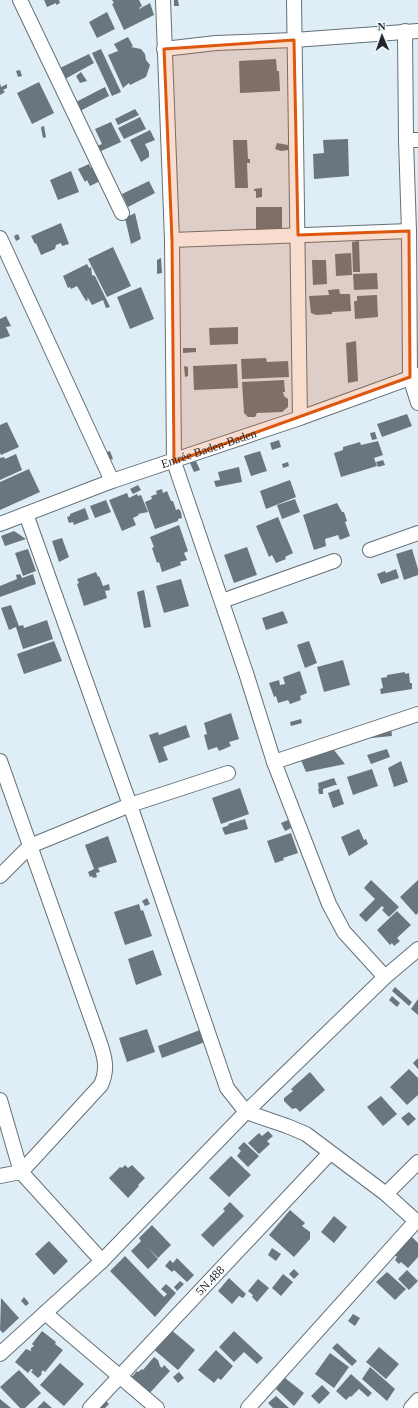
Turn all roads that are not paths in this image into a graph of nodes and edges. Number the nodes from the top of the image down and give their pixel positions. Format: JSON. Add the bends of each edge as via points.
{"nodes":[{"id":1,"x":20,"y":0,"type":"edge"},
{"id":2,"x":163,"y":0,"type":"edge"},
{"id":3,"x":294,"y":0,"type":"edge"},
{"id":4,"x":412,"y":31,"type":"edge"},
{"id":5,"x":294,"y":40,"type":"junction"},
{"id":6,"x":164,"y":49,"type":"junction"},
{"id":7,"x":412,"y":140,"type":"edge"},
{"id":8,"x":122,"y":213,"type":"dead end"},
{"id":9,"x":409,"y":231,"type":"junction"},
{"id":10,"x":298,"y":235,"type":"junction"},
{"id":11,"x":0,"y":238,"type":"edge"},
{"id":12,"x":172,"y":240,"type":"junction"},
{"id":13,"x":414,"y":249,"type":"edge"},
{"id":14,"x":414,"y":376,"type":"edge"},
{"id":15,"x":418,"y":403,"type":"edge"},
{"id":16,"x":300,"y":418,"type":"junction"},
{"id":17,"x":174,"y":462,"type":"junction"},
{"id":18,"x":112,"y":481,"type":"junction"},
{"id":19,"x":26,"y":514,"type":"junction"},
{"id":20,"x":0,"y":524,"type":"edge"},
{"id":21,"x":418,"y":532,"type":"edge"},
{"id":22,"x":370,"y":550,"type":"dead end"},
{"id":23,"x":334,"y":561,"type":"dead end"},
{"id":24,"x":222,"y":601,"type":"junction"},
{"id":25,"x":418,"y":714,"type":"edge"},
{"id":26,"x":0,"y":761,"type":"edge"},
{"id":27,"x":274,"y":762,"type":"junction"},
{"id":28,"x":228,"y":773,"type":"dead end"},
{"id":29,"x":130,"y":805,"type":"junction"},
{"id":30,"x":30,"y":846,"type":"junction"},
{"id":31,"x":0,"y":876,"type":"edge"},
{"id":32,"x":418,"y":950,"type":"edge"},
{"id":33,"x":384,"y":977,"type":"junction"},
{"id":34,"x":0,"y":1100,"type":"edge"},
{"id":35,"x":246,"y":1112,"type":"junction"},
{"id":36,"x":330,"y":1153,"type":"junction"},
{"id":37,"x":418,"y":1162,"type":"edge"},
{"id":38,"x":21,"y":1172,"type":"junction"},
{"id":39,"x":0,"y":1176,"type":"edge"},
{"id":40,"x":386,"y":1194,"type":"junction"},
{"id":41,"x":417,"y":1221,"type":"edge"},
{"id":42,"x":102,"y":1261,"type":"junction"},
{"id":43,"x":45,"y":1313,"type":"junction"},
{"id":44,"x":0,"y":1354,"type":"edge"},
{"id":45,"x":119,"y":1377,"type":"junction"},
{"id":46,"x":418,"y":1400,"type":"edge"},
{"id":47,"x":90,"y":1408,"type":"edge"},
{"id":48,"x":157,"y":1408,"type":"edge"},
{"id":49,"x":248,"y":1408,"type":"edge"},
{"id":50,"x":411,"y":1408,"type":"edge"}],
"edges":[{"from":1,"to":8,"type":"street"},
{"from":2,"to":6,"type":"street"},
{"from":3,"to":5,"type":"street"},
{"from":4,"to":5,"type":"street"},
{"from":4,"to":7,"type":"street"},
{"from":5,"to":6,"type":"street","via":[[216,43]]},
{"from":5,"to":10,"type":"street"},
{"from":6,"to":12,"type":"street"},
{"from":7,"to":9,"type":"street"},
{"from":9,"to":10,"type":"street"},
{"from":9,"to":13,"type":"street"},
{"from":10,"to":12,"type":"street"},
{"from":10,"to":16,"type":"street"},
{"from":11,"to":18,"type":"street"},
{"from":12,"to":17,"type":"street"},
{"from":13,"to":14,"type":"street"},
{"from":14,"to":15,"type":"street"},
{"from":14,"to":16,"type":"street","name":"Entrée Baden-Baden"},
{"from":16,"to":17,"type":"street","name":"Entrée Baden-Baden"},
{"from":17,"to":18,"type":"street","name":"Entrée Baden-Baden"},
{"from":17,"to":24,"type":"street"},
{"from":18,"to":19,"type":"street","name":"Entrée Baden-Baden"},
{"from":19,"to":20,"type":"street","name":"Entrée Baden-Baden"},
{"from":19,"to":29,"type":"street"},
{"from":21,"to":22,"type":"street"},
{"from":23,"to":24,"type":"street"},
{"from":24,"to":27,"type":"street"},
{"from":25,"to":27,"type":"street"},
{"from":26,"to":30,"type":"street"},
{"from":27,"to":33,"type":"street","via":[[336,919],[344,932]]},
{"from":28,"to":29,"type":"street"},
{"from":29,"to":30,"type":"street"},
{"from":29,"to":35,"type":"street","via":[[227,1088]]},
{"from":30,"to":31,"type":"street"},
{"from":30,"to":38,"type":"street","via":[[100,1043],[106,1068],[101,1085]]},
{"from":32,"to":33,"type":"street"},
{"from":33,"to":35,"type":"street"},
{"from":34,"to":38,"type":"street"},
{"from":35,"to":36,"type":"street","via":[[306,1134]]},
{"from":35,"to":42,"type":"street"},
{"from":36,"to":40,"type":"street"},
{"from":36,"to":45,"type":"street","name":"5N.488"},
{"from":37,"to":40,"type":"street"},
{"from":38,"to":39,"type":"street"},
{"from":38,"to":42,"type":"street"},
{"from":40,"to":41,"type":"street"},
{"from":41,"to":49,"type":"street"},
{"from":42,"to":43,"type":"street"},
{"from":43,"to":44,"type":"street"},
{"from":43,"to":45,"type":"street"},
{"from":45,"to":47,"type":"street","name":"5N.488"},
{"from":45,"to":48,"type":"street"},
{"from":46,"to":50,"type":"street"}]}
